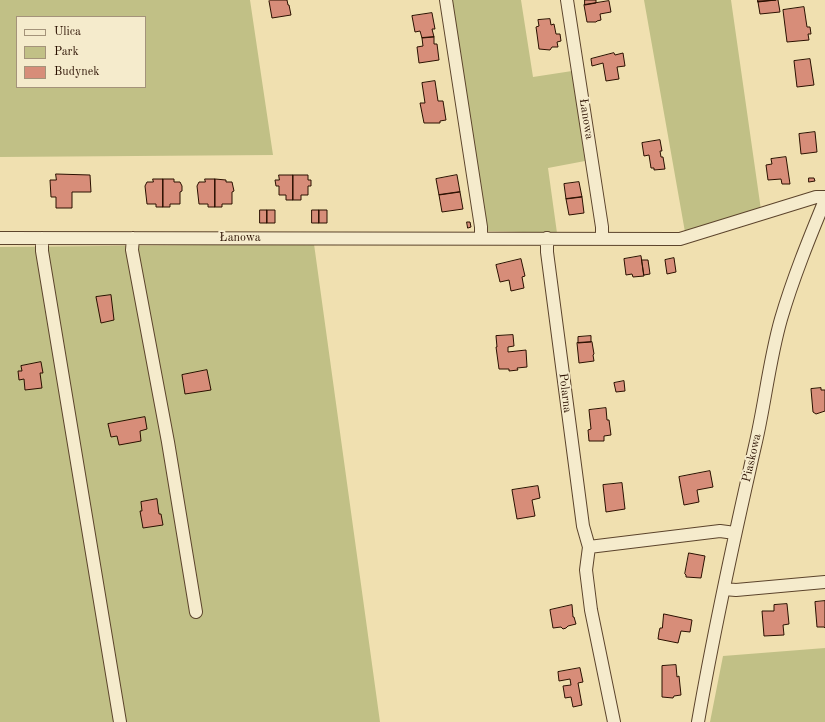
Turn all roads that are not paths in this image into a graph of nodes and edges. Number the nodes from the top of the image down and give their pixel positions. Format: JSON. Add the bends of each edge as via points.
{"nodes":[{"id":1,"x":446,"y":0,"type":"edge"},
{"id":2,"x":567,"y":0,"type":"edge"},
{"id":3,"x":825,"y":199,"type":"edge"},
{"id":4,"x":0,"y":238,"type":"edge"},
{"id":5,"x":42,"y":238,"type":"junction"},
{"id":6,"x":133,"y":238,"type":"junction"},
{"id":7,"x":481,"y":238,"type":"junction"},
{"id":8,"x":547,"y":238,"type":"junction"},
{"id":9,"x":602,"y":238,"type":"junction"},
{"id":10,"x":735,"y":533,"type":"junction"},
{"id":11,"x":589,"y":546,"type":"junction"},
{"id":12,"x":825,"y":582,"type":"edge"},
{"id":13,"x":724,"y":589,"type":"junction"},
{"id":14,"x":196,"y":612,"type":"dead end"},
{"id":15,"x":120,"y":722,"type":"edge"},
{"id":16,"x":614,"y":722,"type":"edge"},
{"id":17,"x":698,"y":722,"type":"edge"}],
"edges":[{"from":1,"to":7,"type":"street"},
{"from":2,"to":9,"type":"street","name":"Łanowa"},
{"from":3,"to":9,"type":"street","name":"Łanowa","via":[[816,197],[680,239]]},
{"from":3,"to":10,"type":"street","name":"Piaskowa","via":[[794,277],[781,320]]},
{"from":4,"to":5,"type":"street","name":"Łanowa"},
{"from":5,"to":6,"type":"street","name":"Łanowa"},
{"from":5,"to":15,"type":"street","via":[[42,251]]},
{"from":6,"to":7,"type":"street","name":"Łanowa"},
{"from":6,"to":14,"type":"street","via":[[132,250],[168,442]]},
{"from":7,"to":8,"type":"street","name":"Łanowa"},
{"from":8,"to":9,"type":"street","name":"Łanowa"},
{"from":8,"to":11,"type":"street","name":"Polarna","via":[[583,526]]},
{"from":10,"to":11,"type":"street","via":[[720,531]]},
{"from":10,"to":13,"type":"street","name":"Piaskowa"},
{"from":11,"to":16,"type":"street","name":"Polarna","via":[[586,570],[591,610]]},
{"from":12,"to":13,"type":"street"},
{"from":13,"to":17,"type":"street","name":"Piaskowa"}]}
